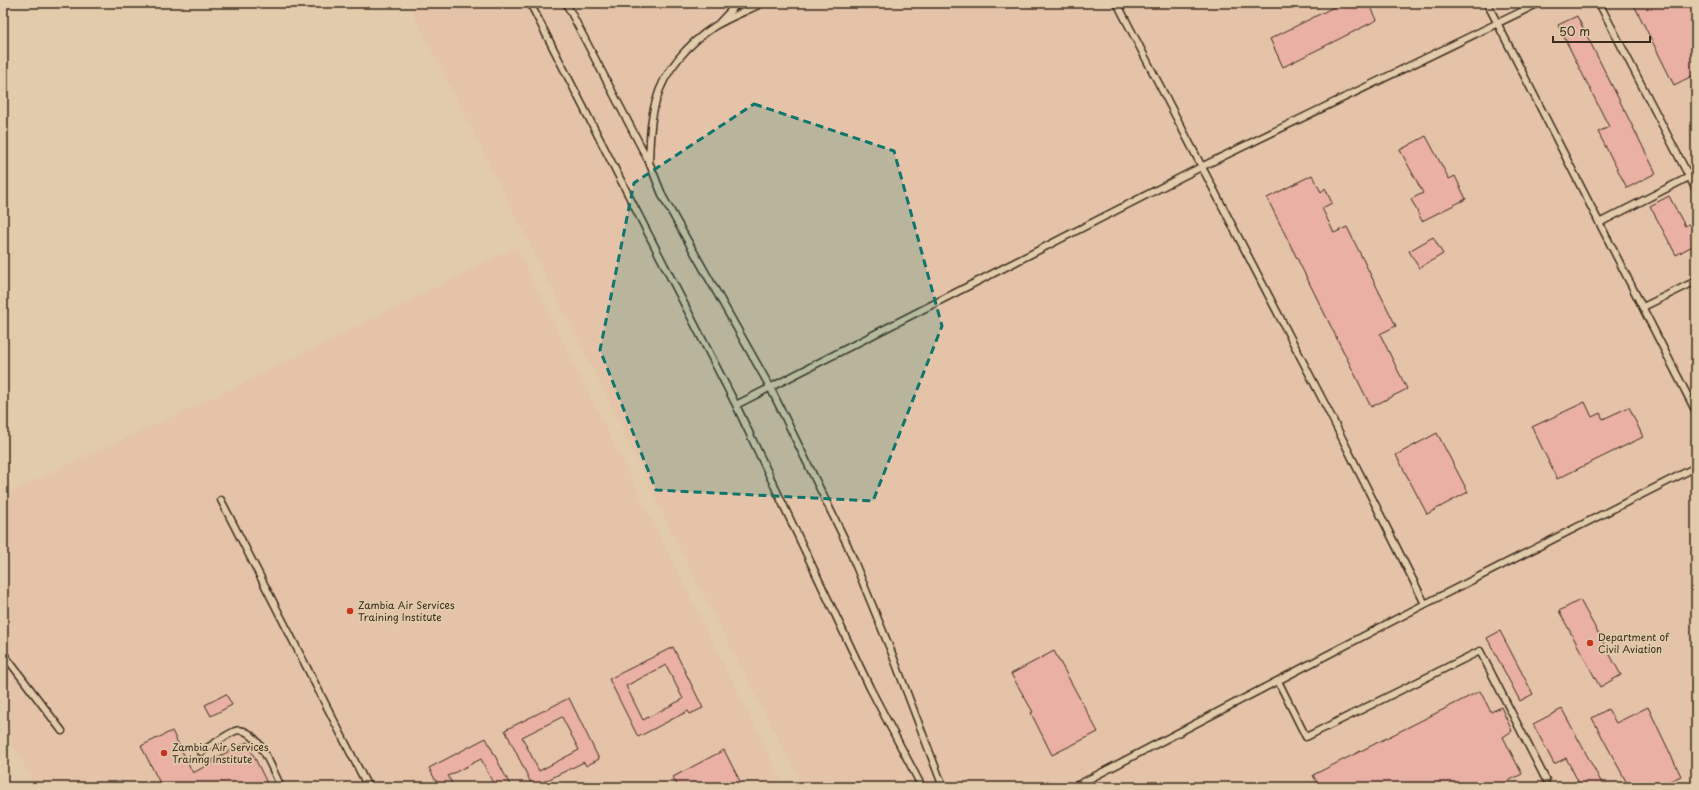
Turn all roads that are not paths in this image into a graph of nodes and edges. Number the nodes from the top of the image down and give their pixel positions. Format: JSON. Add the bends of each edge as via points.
{"nodes":[{"id":1,"x":530,"y":3,"type":"edge"},
{"id":2,"x":566,"y":3,"type":"edge"},
{"id":3,"x":736,"y":3,"type":"edge"},
{"id":4,"x":762,"y":3,"type":"edge"},
{"id":5,"x":1117,"y":3,"type":"edge"},
{"id":6,"x":1487,"y":3,"type":"edge"},
{"id":7,"x":1539,"y":3,"type":"edge"},
{"id":8,"x":1599,"y":3,"type":"edge"},
{"id":9,"x":1498,"y":25,"type":"junction"},
{"id":10,"x":715,"y":26,"type":"junction"},
{"id":11,"x":649,"y":162,"type":"junction"},
{"id":12,"x":1202,"y":167,"type":"junction"},
{"id":13,"x":1689,"y":177,"type":"junction"},
{"id":14,"x":1696,"y":190,"type":"edge"},
{"id":15,"x":1599,"y":223,"type":"junction"},
{"id":16,"x":1696,"y":281,"type":"edge"},
{"id":17,"x":1643,"y":307,"type":"junction"},
{"id":18,"x":770,"y":387,"type":"junction"},
{"id":19,"x":736,"y":405,"type":"junction"},
{"id":20,"x":1696,"y":412,"type":"edge"},
{"id":21,"x":1696,"y":467,"type":"edge"},
{"id":22,"x":221,"y":500,"type":"dead end"},
{"id":23,"x":1425,"y":604,"type":"junction"},
{"id":24,"x":3,"y":653,"type":"edge"},
{"id":25,"x":1278,"y":680,"type":"junction"},
{"id":26,"x":62,"y":731,"type":"dead end"},
{"id":27,"x":201,"y":752,"type":"dead end"},
{"id":28,"x":1546,"y":780,"type":"dead end"},
{"id":29,"x":281,"y":787,"type":"edge"},
{"id":30,"x":368,"y":787,"type":"edge"},
{"id":31,"x":922,"y":787,"type":"edge"},
{"id":32,"x":943,"y":787,"type":"edge"},
{"id":33,"x":1074,"y":787,"type":"edge"}],
"edges":[{"from":1,"to":19,"type":"lane"},
{"from":2,"to":11,"type":"lane"},
{"from":3,"to":10,"type":"lane","via":[[736,6]]},
{"from":4,"to":10,"type":"lane"},
{"from":5,"to":12,"type":"lane"},
{"from":6,"to":9,"type":"lane"},
{"from":7,"to":9,"type":"lane"},
{"from":8,"to":13,"type":"lane"},
{"from":9,"to":12,"type":"lane"},
{"from":9,"to":15,"type":"lane"},
{"from":10,"to":11,"type":"lane","via":[[684,51],[664,79],[656,101]]},
{"from":11,"to":18,"type":"lane","via":[[663,197]]},
{"from":12,"to":18,"type":"lane"},
{"from":12,"to":23,"type":"lane"},
{"from":13,"to":14,"type":"lane"},
{"from":13,"to":15,"type":"lane"},
{"from":15,"to":17,"type":"lane"},
{"from":16,"to":17,"type":"lane"},
{"from":17,"to":20,"type":"lane"},
{"from":18,"to":19,"type":"lane"},
{"from":18,"to":32,"type":"lane","via":[[847,544]]},
{"from":19,"to":31,"type":"lane","via":[[870,688]]},
{"from":21,"to":23,"type":"lane"},
{"from":22,"to":30,"type":"lane"},
{"from":23,"to":25,"type":"lane"},
{"from":24,"to":26,"type":"lane"},
{"from":25,"to":28,"type":"lane","via":[[1306,737],[1480,651]]},
{"from":25,"to":33,"type":"lane"},
{"from":27,"to":29,"type":"lane","via":[[236,731],[249,732],[260,744]]}]}
